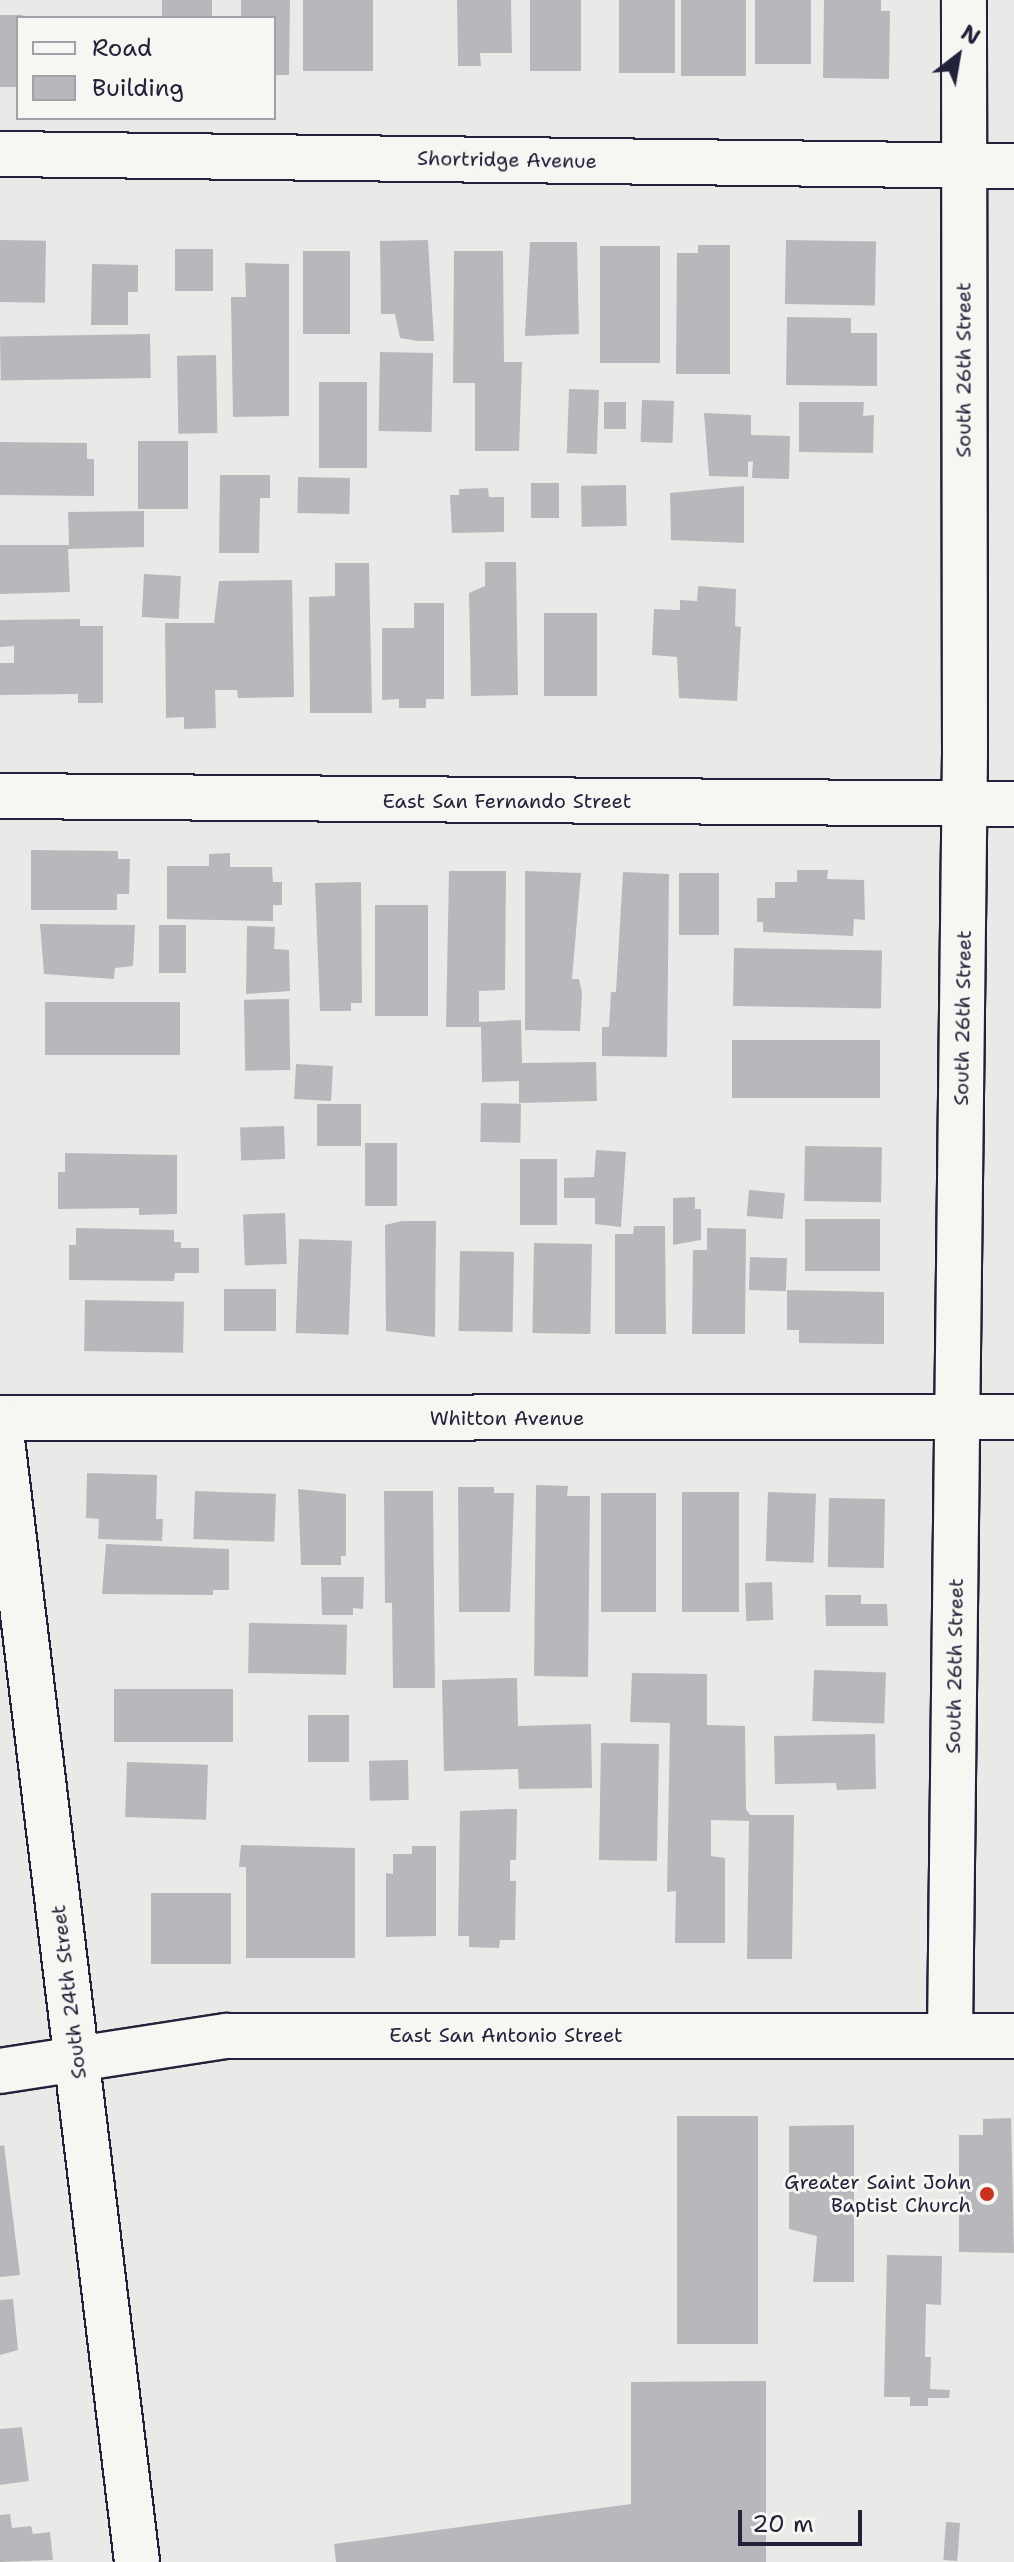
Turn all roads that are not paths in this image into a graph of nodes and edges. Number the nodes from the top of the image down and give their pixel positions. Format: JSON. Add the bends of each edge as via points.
{"nodes":[{"id":1,"x":964,"y":0,"type":"edge"},
{"id":2,"x":0,"y":154,"type":"edge"},
{"id":3,"x":964,"y":166,"type":"junction"},
{"id":4,"x":1014,"y":166,"type":"edge"},
{"id":5,"x":0,"y":796,"type":"edge"},
{"id":6,"x":965,"y":804,"type":"junction"},
{"id":7,"x":1014,"y":804,"type":"edge"},
{"id":8,"x":958,"y":1417,"type":"junction"},
{"id":9,"x":1014,"y":1417,"type":"edge"},
{"id":10,"x":0,"y":1420,"type":"edge"},
{"id":11,"x":950,"y":2036,"type":"junction"},
{"id":12,"x":1014,"y":2036,"type":"edge"},
{"id":13,"x":78,"y":2061,"type":"junction"},
{"id":14,"x":0,"y":2071,"type":"edge"},
{"id":15,"x":137,"y":2562,"type":"edge"}],
"edges":[{"from":1,"to":3,"type":"street","name":"South 26th Street"},
{"from":2,"to":3,"type":"street","name":"Shortridge Avenue"},
{"from":3,"to":4,"type":"street","name":"Shortridge Avenue"},
{"from":3,"to":6,"type":"street","name":"South 26th Street"},
{"from":5,"to":6,"type":"street","name":"East San Fernando Street"},
{"from":6,"to":7,"type":"street","name":"East San Fernando Street"},
{"from":6,"to":8,"type":"street","name":"South 26th Street"},
{"from":8,"to":9,"type":"street","name":"Whitton Avenue"},
{"from":8,"to":10,"type":"street","name":"Whitton Avenue"},
{"from":8,"to":11,"type":"street","name":"South 26th Street"},
{"from":10,"to":13,"type":"street","name":"South 24th Street"},
{"from":11,"to":12,"type":"street","name":"East San Antonio Street"},
{"from":11,"to":13,"type":"street","name":"East San Antonio Street","via":[[226,2036]]},
{"from":13,"to":14,"type":"street","name":"East San Antonio Street"},
{"from":13,"to":15,"type":"street","name":"South 24th Street"}]}
